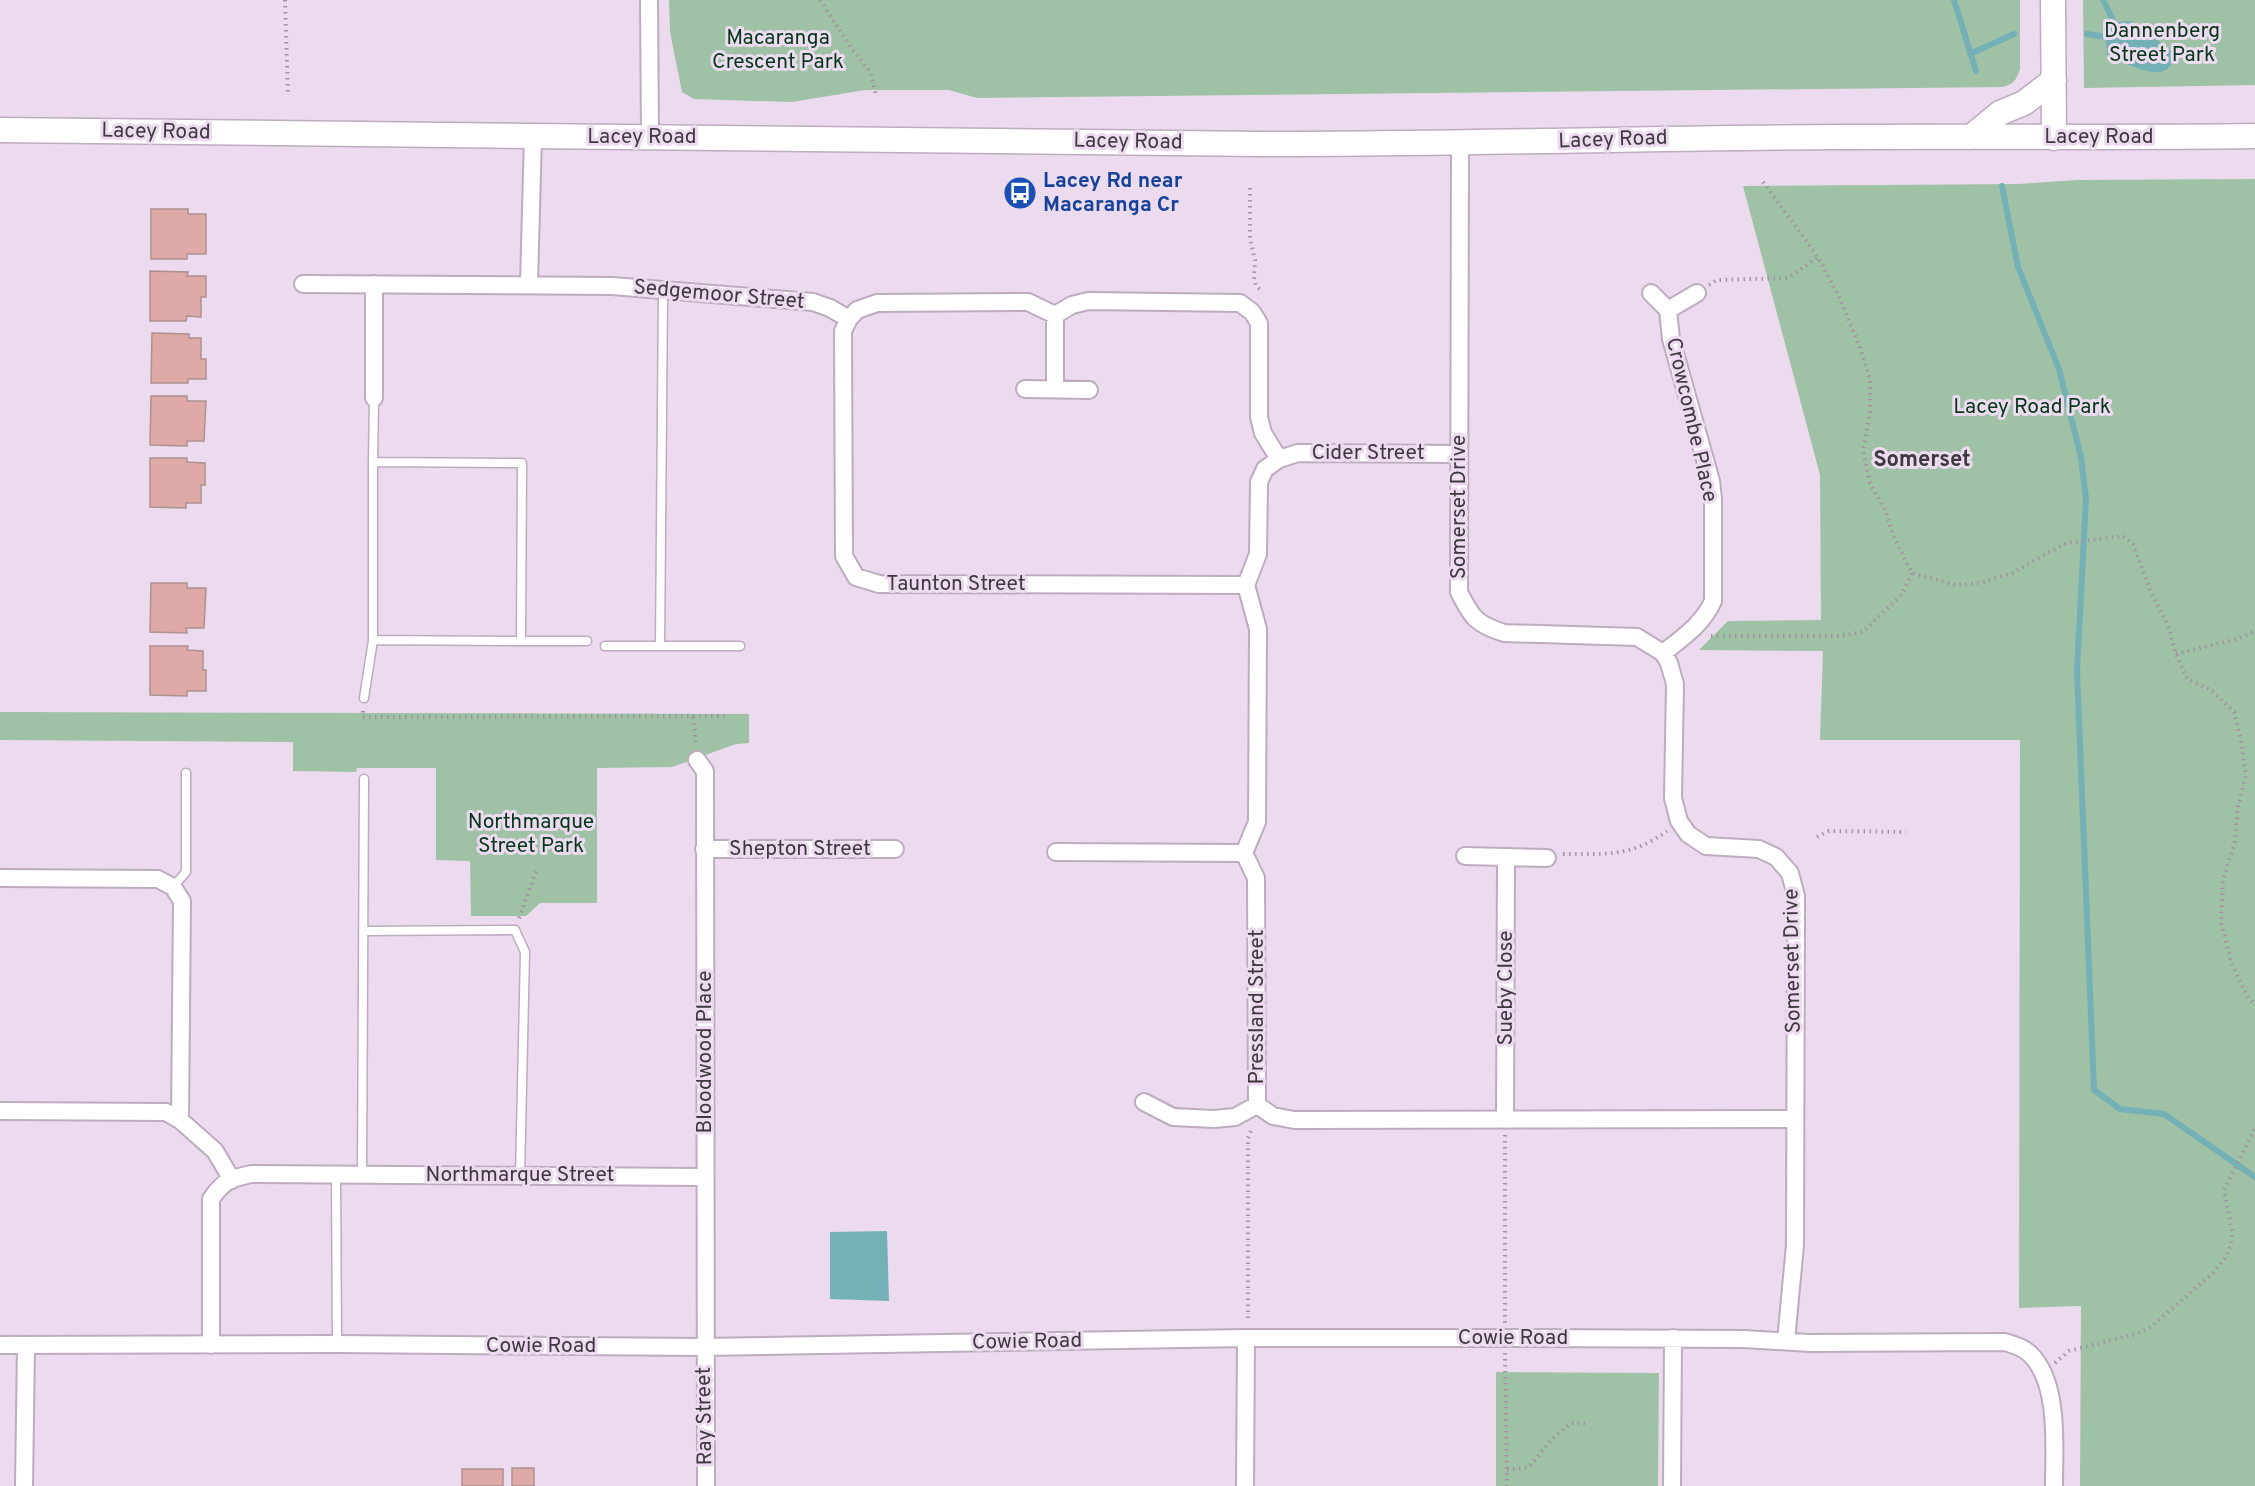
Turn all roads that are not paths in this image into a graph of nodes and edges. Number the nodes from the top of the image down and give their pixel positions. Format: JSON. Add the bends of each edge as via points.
{"nodes":[{"id":1,"x":649,"y":0,"type":"edge"},
{"id":2,"x":2053,"y":0,"type":"edge"},
{"id":3,"x":2054,"y":80,"type":"junction"},
{"id":4,"x":0,"y":130,"type":"edge"},
{"id":5,"x":533,"y":136,"type":"junction"},
{"id":6,"x":650,"y":136,"type":"junction"},
{"id":7,"x":2255,"y":136,"type":"edge"},
{"id":8,"x":1971,"y":137,"type":"junction"},
{"id":9,"x":2054,"y":138,"type":"junction"},
{"id":10,"x":1460,"y":144,"type":"junction"},
{"id":11,"x":303,"y":284,"type":"dead end"},
{"id":12,"x":374,"y":284,"type":"junction"},
{"id":13,"x":529,"y":284,"type":"junction"},
{"id":14,"x":663,"y":292,"type":"junction"},
{"id":15,"x":1652,"y":293,"type":"dead end"},
{"id":16,"x":1697,"y":293,"type":"road end"},
{"id":17,"x":1668,"y":310,"type":"junction"},
{"id":18,"x":1055,"y":315,"type":"junction"},
{"id":19,"x":849,"y":319,"type":"junction"},
{"id":20,"x":1025,"y":389,"type":"dead end"},
{"id":21,"x":1055,"y":389,"type":"junction"},
{"id":22,"x":1089,"y":390,"type":"dead end"},
{"id":23,"x":374,"y":398,"type":"joint"},
{"id":24,"x":1459,"y":454,"type":"junction"},
{"id":25,"x":1278,"y":459,"type":"junction"},
{"id":26,"x":373,"y":462,"type":"junction"},
{"id":27,"x":1246,"y":585,"type":"junction"},
{"id":28,"x":373,"y":640,"type":"junction"},
{"id":29,"x":521,"y":641,"type":"junction"},
{"id":30,"x":587,"y":641,"type":"dead end"},
{"id":31,"x":605,"y":646,"type":"dead end"},
{"id":32,"x":660,"y":646,"type":"junction"},
{"id":33,"x":740,"y":646,"type":"dead end"},
{"id":34,"x":1663,"y":653,"type":"junction"},
{"id":35,"x":364,"y":698,"type":"road end"},
{"id":36,"x":697,"y":760,"type":"road end"},
{"id":37,"x":186,"y":773,"type":"dead end"},
{"id":38,"x":364,"y":780,"type":"dead end"},
{"id":39,"x":704,"y":849,"type":"junction"},
{"id":40,"x":895,"y":849,"type":"dead end"},
{"id":41,"x":1056,"y":852,"type":"dead end"},
{"id":42,"x":1244,"y":853,"type":"junction"},
{"id":43,"x":1465,"y":856,"type":"dead end"},
{"id":44,"x":1506,"y":857,"type":"junction"},
{"id":45,"x":1547,"y":858,"type":"road end"},
{"id":46,"x":0,"y":878,"type":"edge"},
{"id":47,"x":173,"y":887,"type":"junction"},
{"id":48,"x":363,"y":931,"type":"junction"},
{"id":49,"x":1144,"y":1102,"type":"dead end"},
{"id":50,"x":1257,"y":1105,"type":"junction"},
{"id":51,"x":0,"y":1112,"type":"edge"},
{"id":52,"x":1794,"y":1119,"type":"junction"},
{"id":53,"x":180,"y":1120,"type":"junction"},
{"id":54,"x":1505,"y":1120,"type":"junction"},
{"id":55,"x":336,"y":1174,"type":"junction"},
{"id":56,"x":362,"y":1174,"type":"junction"},
{"id":57,"x":520,"y":1176,"type":"junction"},
{"id":58,"x":705,"y":1176,"type":"junction"},
{"id":59,"x":232,"y":1180,"type":"junction"},
{"id":60,"x":1246,"y":1338,"type":"junction"},
{"id":61,"x":1673,"y":1338,"type":"junction"},
{"id":62,"x":1786,"y":1341,"type":"junction"},
{"id":63,"x":337,"y":1344,"type":"junction"},
{"id":64,"x":0,"y":1345,"type":"edge"},
{"id":65,"x":26,"y":1345,"type":"junction"},
{"id":66,"x":211,"y":1345,"type":"junction"},
{"id":67,"x":704,"y":1347,"type":"junction"},
{"id":68,"x":24,"y":1486,"type":"edge"},
{"id":69,"x":706,"y":1486,"type":"edge"},
{"id":70,"x":1245,"y":1486,"type":"edge"},
{"id":71,"x":1672,"y":1486,"type":"edge"},
{"id":72,"x":2054,"y":1486,"type":"edge"}],
"edges":[{"from":1,"to":6,"type":"street"},
{"from":2,"to":3,"type":"street"},
{"from":3,"to":8,"type":"street","via":[[2029,99],[2000,113]]},
{"from":3,"to":9,"type":"street"},
{"from":4,"to":5,"type":"street","name":"Lacey Road"},
{"from":5,"to":6,"type":"street","name":"Lacey Road"},
{"from":5,"to":13,"type":"street"},
{"from":6,"to":10,"type":"street","name":"Lacey Road"},
{"from":7,"to":9,"type":"street","name":"Lacey Road"},
{"from":8,"to":9,"type":"street","name":"Lacey Road"},
{"from":8,"to":10,"type":"street","name":"Lacey Road","via":[[1657,138]]},
{"from":10,"to":24,"type":"street","name":"Somerset Drive"},
{"from":11,"to":12,"type":"street","name":"Sedgemoor Street"},
{"from":12,"to":13,"type":"street","name":"Sedgemoor Street"},
{"from":12,"to":23,"type":"street"},
{"from":13,"to":14,"type":"street","name":"Sedgemoor Street"},
{"from":14,"to":19,"type":"street","name":"Sedgemoor Street","via":[[813,302]]},
{"from":14,"to":32,"type":"lane"},
{"from":15,"to":17,"type":"street","name":"Crowcombe Place"},
{"from":16,"to":17,"type":"street","name":"Crowcombe Place"},
{"from":17,"to":34,"type":"street","name":"Crowcombe Place","via":[[1671,339],[1711,481],[1713,601],[1707,614]]},
{"from":18,"to":19,"type":"street","via":[[1029,302],[877,303],[857,310]]},
{"from":18,"to":21,"type":"street"},
{"from":18,"to":25,"type":"street","via":[[1088,301],[1240,303],[1259,323],[1259,417]]},
{"from":19,"to":27,"type":"street","name":"Taunton Street","via":[[843,331],[844,555],[856,577],[879,584]]},
{"from":20,"to":21,"type":"street"},
{"from":21,"to":22,"type":"street"},
{"from":23,"to":26,"type":"lane"},
{"from":24,"to":25,"type":"street","name":"Cider Street","via":[[1298,453]]},
{"from":24,"to":34,"type":"street","name":"Somerset Drive","via":[[1459,592],[1470,613],[1484,626],[1504,633],[1637,637]]},
{"from":25,"to":27,"type":"street","via":[[1265,469],[1259,482],[1258,554]]},
{"from":26,"to":28,"type":"lane"},
{"from":26,"to":29,"type":"lane","via":[[522,463]]},
{"from":27,"to":42,"type":"street","via":[[1258,629],[1257,822]]},
{"from":28,"to":29,"type":"lane"},
{"from":28,"to":35,"type":"lane"},
{"from":29,"to":30,"type":"lane"},
{"from":31,"to":32,"type":"lane"},
{"from":32,"to":33,"type":"lane"},
{"from":34,"to":52,"type":"street","name":"Somerset Drive","via":[[1675,684],[1673,798],[1679,820],[1688,834],[1707,846],[1759,849],[1776,857],[1790,873],[1796,896]]},
{"from":36,"to":39,"type":"street","name":"Bloodwood Place","via":[[705,771]]},
{"from":37,"to":47,"type":"lane","via":[[186,872]]},
{"from":38,"to":48,"type":"lane"},
{"from":39,"to":40,"type":"street","name":"Shepton Street"},
{"from":39,"to":58,"type":"street","name":"Bloodwood Place"},
{"from":41,"to":42,"type":"street"},
{"from":42,"to":50,"type":"street","name":"Pressland Street","via":[[1256,878]]},
{"from":43,"to":44,"type":"street"},
{"from":44,"to":45,"type":"street"},
{"from":44,"to":54,"type":"street","name":"Sueby Close"},
{"from":46,"to":47,"type":"street","via":[[158,879]]},
{"from":47,"to":53,"type":"street","via":[[182,901]]},
{"from":48,"to":56,"type":"lane"},
{"from":48,"to":57,"type":"lane","via":[[515,930],[525,952]]},
{"from":49,"to":50,"type":"street","via":[[1173,1117],[1214,1119],[1235,1117]]},
{"from":50,"to":54,"type":"street","name":"Pressland Street","via":[[1274,1116],[1294,1120]]},
{"from":51,"to":53,"type":"street","via":[[166,1112]]},
{"from":52,"to":54,"type":"street","name":"Pressland Street"},
{"from":52,"to":62,"type":"street","name":"Somerset Drive","via":[[1795,1254]]},
{"from":53,"to":59,"type":"street","via":[[214,1150]]},
{"from":55,"to":56,"type":"street","name":"Northmarque Street"},
{"from":55,"to":59,"type":"street","name":"Northmarque Street","via":[[252,1174]]},
{"from":55,"to":63,"type":"lane"},
{"from":56,"to":57,"type":"street","name":"Northmarque Street"},
{"from":57,"to":58,"type":"street","name":"Northmarque Street"},
{"from":58,"to":67,"type":"street","name":"Bloodwood Place"},
{"from":59,"to":66,"type":"street","via":[[220,1185],[212,1199]]},
{"from":60,"to":61,"type":"street","name":"Cowie Road"},
{"from":60,"to":67,"type":"street","name":"Cowie Road"},
{"from":60,"to":70,"type":"street"},
{"from":61,"to":62,"type":"street","name":"Cowie Road"},
{"from":61,"to":71,"type":"street"},
{"from":62,"to":72,"type":"street","name":"Cowie Road","via":[[2005,1342],[2024,1349],[2042,1370],[2049,1392]]},
{"from":63,"to":66,"type":"street","name":"Cowie Road"},
{"from":63,"to":67,"type":"street","name":"Cowie Road"},
{"from":64,"to":65,"type":"street","name":"Cowie Road"},
{"from":65,"to":66,"type":"street","name":"Cowie Road"},
{"from":65,"to":68,"type":"street"},
{"from":67,"to":69,"type":"street","name":"Ray Street"}]}
